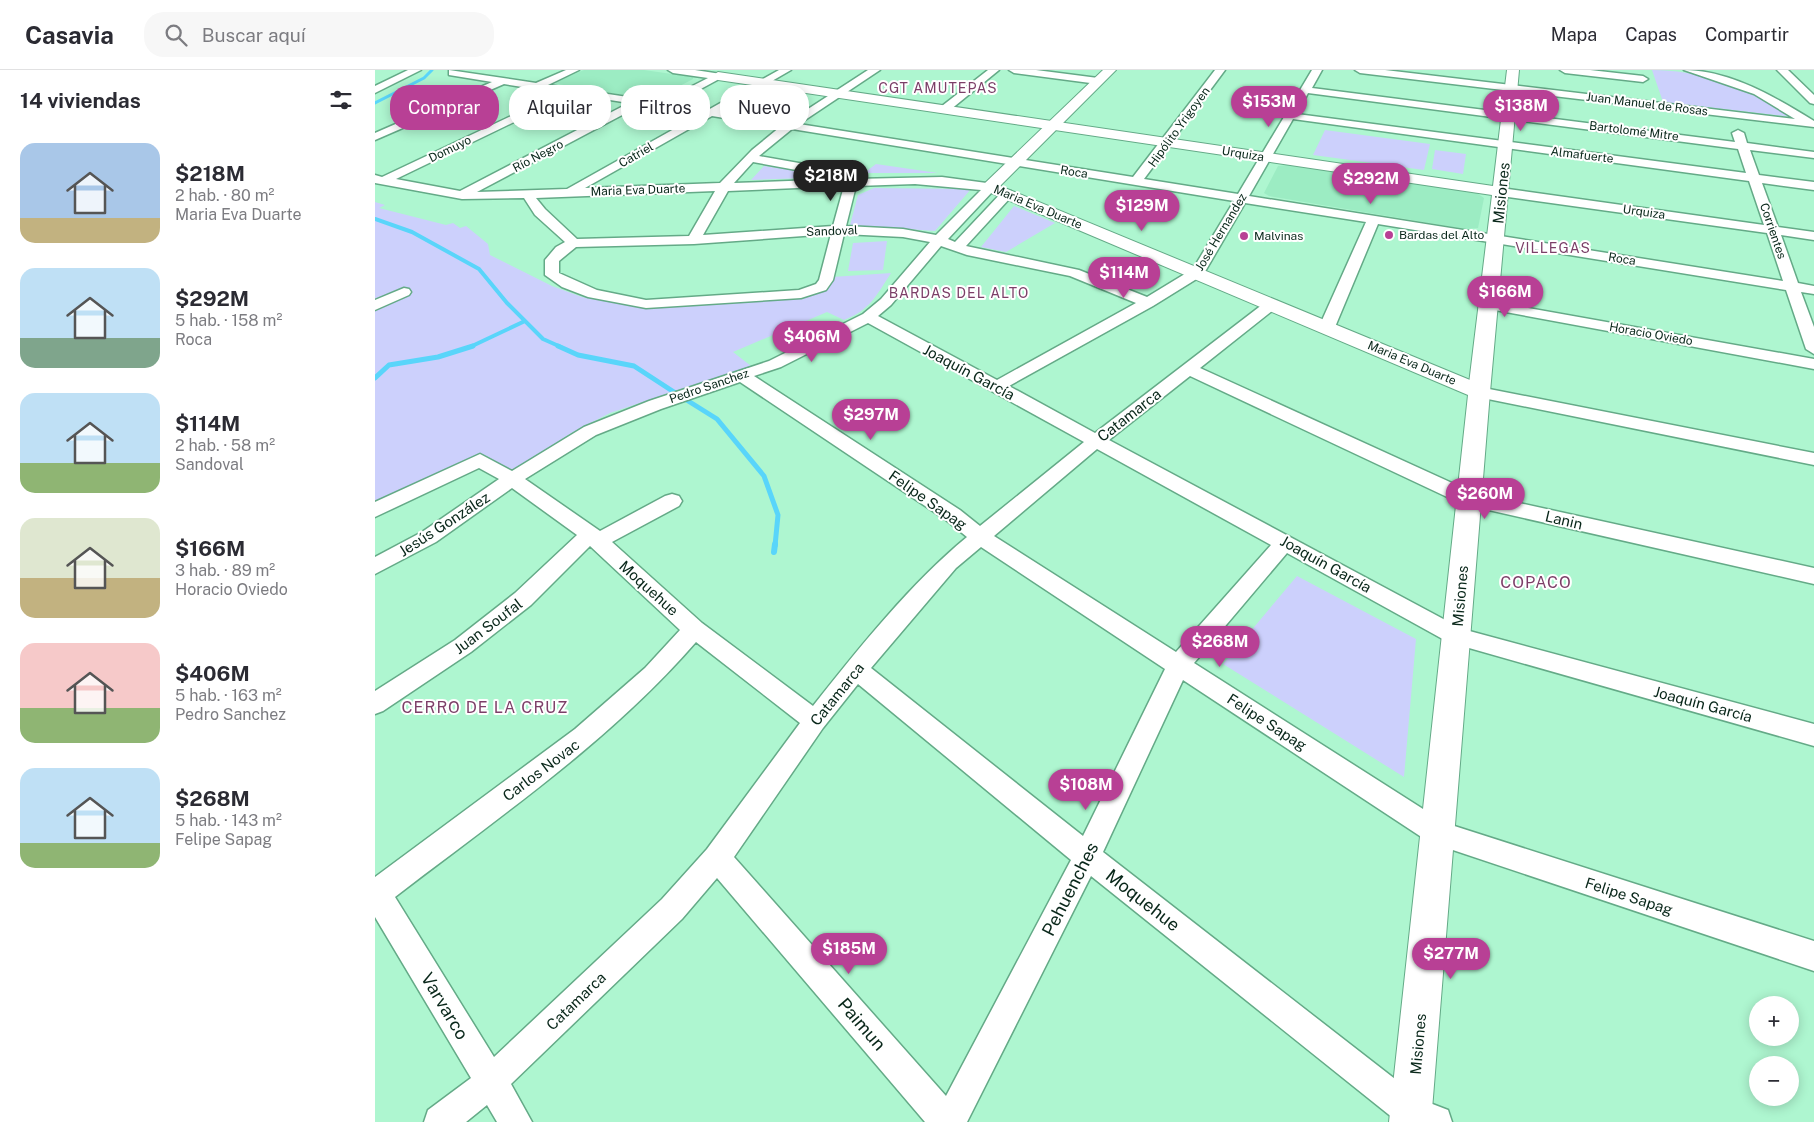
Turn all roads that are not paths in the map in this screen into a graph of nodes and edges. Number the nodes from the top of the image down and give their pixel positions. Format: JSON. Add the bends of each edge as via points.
{"nodes":[{"id":1,"x":416,"y":70,"type":"edge"},
{"id":2,"x":573,"y":70,"type":"edge"},
{"id":3,"x":673,"y":70,"type":"edge"},
{"id":4,"x":786,"y":70,"type":"edge"},
{"id":5,"x":875,"y":70,"type":"edge"},
{"id":6,"x":994,"y":70,"type":"edge"},
{"id":7,"x":1014,"y":70,"type":"edge"},
{"id":8,"x":1109,"y":70,"type":"edge"},
{"id":9,"x":1220,"y":70,"type":"edge"},
{"id":10,"x":1317,"y":70,"type":"edge"},
{"id":11,"x":1360,"y":70,"type":"edge"},
{"id":12,"x":1513,"y":70,"type":"edge"},
{"id":13,"x":1565,"y":70,"type":"edge"},
{"id":14,"x":1689,"y":70,"type":"edge"},
{"id":15,"x":1781,"y":70,"type":"edge"},
{"id":16,"x":453,"y":71,"type":"edge"},
{"id":17,"x":723,"y":73,"type":"edge"},
{"id":18,"x":1123,"y":76,"type":"dead end"},
{"id":19,"x":505,"y":80,"type":"junction"},
{"id":20,"x":764,"y":82,"type":"junction"},
{"id":21,"x":1098,"y":82,"type":"junction"},
{"id":22,"x":533,"y":85,"type":"edge"},
{"id":23,"x":541,"y":85,"type":"edge"},
{"id":24,"x":701,"y":85,"type":"edge"},
{"id":25,"x":1511,"y":88,"type":"junction"},
{"id":26,"x":1645,"y":88,"type":"edge"},
{"id":27,"x":375,"y":90,"type":"edge"},
{"id":28,"x":1305,"y":90,"type":"junction"},
{"id":29,"x":839,"y":93,"type":"junction"},
{"id":30,"x":1104,"y":96,"type":"dead end"},
{"id":31,"x":1814,"y":101,"type":"edge"},
{"id":32,"x":946,"y":108,"type":"junction"},
{"id":33,"x":621,"y":112,"type":"edge"},
{"id":34,"x":809,"y":112,"type":"edge"},
{"id":35,"x":711,"y":113,"type":"junction"},
{"id":36,"x":720,"y":114,"type":"edge"},
{"id":37,"x":1731,"y":114,"type":"junction"},
{"id":38,"x":1086,"y":115,"type":"dead end"},
{"id":39,"x":1508,"y":115,"type":"junction"},
{"id":40,"x":1291,"y":116,"type":"junction"},
{"id":41,"x":509,"y":120,"type":"edge"},
{"id":42,"x":1813,"y":124,"type":"edge"},
{"id":43,"x":1053,"y":125,"type":"junction"},
{"id":44,"x":809,"y":127,"type":"edge"},
{"id":45,"x":1073,"y":128,"type":"junction"},
{"id":46,"x":783,"y":130,"type":"edge"},
{"id":47,"x":375,"y":137,"type":"edge"},
{"id":48,"x":1061,"y":140,"type":"dead end"},
{"id":49,"x":1167,"y":142,"type":"junction"},
{"id":50,"x":1505,"y":145,"type":"junction"},
{"id":51,"x":1742,"y":145,"type":"junction"},
{"id":52,"x":1048,"y":153,"type":"dead end"},
{"id":53,"x":1814,"y":155,"type":"edge"},
{"id":54,"x":752,"y":158,"type":"junction"},
{"id":55,"x":1267,"y":158,"type":"junction"},
{"id":56,"x":1015,"y":162,"type":"junction"},
{"id":57,"x":1036,"y":166,"type":"junction"},
{"id":58,"x":1755,"y":178,"type":"junction"},
{"id":59,"x":379,"y":180,"type":"edge"},
{"id":60,"x":851,"y":181,"type":"junction"},
{"id":61,"x":1136,"y":182,"type":"junction"},
{"id":62,"x":1017,"y":185,"type":"junction"},
{"id":63,"x":724,"y":186,"type":"junction"},
{"id":64,"x":990,"y":186,"type":"junction"},
{"id":65,"x":1814,"y":186,"type":"edge"},
{"id":66,"x":570,"y":192,"type":"junction"},
{"id":67,"x":1501,"y":192,"type":"junction"},
{"id":68,"x":527,"y":194,"type":"junction"},
{"id":69,"x":462,"y":195,"type":"junction"},
{"id":70,"x":1241,"y":199,"type":"junction"},
{"id":71,"x":540,"y":212,"type":"junction"},
{"id":72,"x":1373,"y":220,"type":"junction"},
{"id":73,"x":838,"y":230,"type":"junction"},
{"id":74,"x":1773,"y":230,"type":"junction"},
{"id":75,"x":1814,"y":236,"type":"edge"},
{"id":76,"x":694,"y":240,"type":"junction"},
{"id":77,"x":939,"y":240,"type":"junction"},
{"id":78,"x":1496,"y":240,"type":"junction"},
{"id":79,"x":573,"y":243,"type":"junction"},
{"id":80,"x":957,"y":248,"type":"junction"},
{"id":81,"x":1198,"y":272,"type":"junction"},
{"id":82,"x":1792,"y":286,"type":"junction"},
{"id":83,"x":1814,"y":290,"type":"edge"},
{"id":84,"x":404,"y":292,"type":"dead end"},
{"id":85,"x":1148,"y":303,"type":"junction"},
{"id":86,"x":1272,"y":304,"type":"junction"},
{"id":87,"x":1489,"y":305,"type":"junction"},
{"id":88,"x":375,"y":306,"type":"edge"},
{"id":89,"x":868,"y":317,"type":"junction"},
{"id":90,"x":1327,"y":327,"type":"junction"},
{"id":91,"x":1814,"y":349,"type":"edge"},
{"id":92,"x":1814,"y":364,"type":"edge"},
{"id":93,"x":1189,"y":369,"type":"junction"},
{"id":94,"x":741,"y":376,"type":"junction"},
{"id":95,"x":996,"y":387,"type":"junction"},
{"id":96,"x":1479,"y":392,"type":"junction"},
{"id":97,"x":1097,"y":440,"type":"junction"},
{"id":98,"x":1814,"y":459,"type":"edge"},
{"id":99,"x":512,"y":479,"type":"junction"},
{"id":100,"x":1469,"y":499,"type":"junction"},
{"id":101,"x":672,"y":501,"type":"dead end"},
{"id":102,"x":375,"y":510,"type":"edge"},
{"id":103,"x":980,"y":536,"type":"junction"},
{"id":104,"x":594,"y":538,"type":"junction"},
{"id":105,"x":1285,"y":542,"type":"junction"},
{"id":106,"x":375,"y":566,"type":"edge"},
{"id":107,"x":1814,"y":576,"type":"edge"},
{"id":108,"x":694,"y":629,"type":"junction"},
{"id":109,"x":1456,"y":636,"type":"junction"},
{"id":110,"x":1179,"y":664,"type":"junction"},
{"id":111,"x":856,"y":669,"type":"junction"},
{"id":112,"x":375,"y":704,"type":"edge"},
{"id":113,"x":815,"y":721,"type":"junction"},
{"id":114,"x":1814,"y":735,"type":"edge"},
{"id":115,"x":1438,"y":834,"type":"junction"},
{"id":116,"x":1087,"y":856,"type":"junction"},
{"id":117,"x":717,"y":858,"type":"junction"},
{"id":118,"x":376,"y":893,"type":"edge"},
{"id":119,"x":1814,"y":956,"type":"edge"},
{"id":120,"x":491,"y":1082,"type":"junction"},
{"id":121,"x":1419,"y":1119,"type":"edge"},
{"id":122,"x":440,"y":1122,"type":"edge"},
{"id":123,"x":516,"y":1122,"type":"edge"},
{"id":124,"x":949,"y":1122,"type":"edge"}],
"edges":[{"from":1,"to":27,"type":"street"},
{"from":2,"to":23,"type":"street"},
{"from":3,"to":17,"type":"street","name":"Urquiza"},
{"from":4,"to":20,"type":"street","name":"Catriel"},
{"from":5,"to":29,"type":"street"},
{"from":6,"to":32,"type":"street"},
{"from":7,"to":21,"type":"street"},
{"from":8,"to":21,"type":"street"},
{"from":9,"to":49,"type":"street","name":"Hipólito Yrigoyen"},
{"from":10,"to":28,"type":"street","name":"José Hernandez"},
{"from":11,"to":25,"type":"street","name":"Juan Manuel de Rosas"},
{"from":12,"to":25,"type":"street","name":"Misiones"},
{"from":13,"to":26,"type":"street"},
{"from":14,"to":42,"type":"street","via":[[1758,92]]},
{"from":15,"to":31,"type":"street"},
{"from":16,"to":19,"type":"street","name":"Roca"},
{"from":17,"to":20,"type":"street","name":"Urquiza"},
{"from":17,"to":24,"type":"street"},
{"from":18,"to":30,"type":"street"},
{"from":19,"to":22,"type":"street","name":"Roca"},
{"from":19,"to":47,"type":"street"},
{"from":20,"to":29,"type":"street","name":"Urquiza"},
{"from":20,"to":35,"type":"street","name":"Catriel"},
{"from":21,"to":43,"type":"street"},
{"from":25,"to":26,"type":"street","name":"Juan Manuel de Rosas"},
{"from":25,"to":39,"type":"street","name":"Misiones"},
{"from":26,"to":37,"type":"street","name":"Juan Manuel de Rosas"},
{"from":28,"to":39,"type":"street","name":"Bartolomé Mitre"},
{"from":28,"to":40,"type":"street","name":"José Hernandez"},
{"from":29,"to":32,"type":"street","name":"Urquiza"},
{"from":29,"to":34,"type":"street"},
{"from":32,"to":43,"type":"street","name":"Urquiza"},
{"from":33,"to":69,"type":"street","name":"Río Negro"},
{"from":35,"to":36,"type":"street","name":"Roca"},
{"from":35,"to":66,"type":"street","name":"Catriel"},
{"from":37,"to":42,"type":"street","name":"Juan Manuel de Rosas"},
{"from":37,"to":51,"type":"street","name":"Corrientes"},
{"from":38,"to":45,"type":"street"},
{"from":39,"to":50,"type":"street","name":"Misiones"},
{"from":39,"to":51,"type":"street","name":"Bartolomé Mitre"},
{"from":40,"to":50,"type":"street","name":"Almafuerte"},
{"from":40,"to":55,"type":"street","name":"José Hernandez"},
{"from":41,"to":59,"type":"street","name":"Domuyo"},
{"from":43,"to":45,"type":"street","name":"Urquiza"},
{"from":43,"to":56,"type":"street"},
{"from":44,"to":56,"type":"street","name":"Roca"},
{"from":45,"to":48,"type":"street"},
{"from":45,"to":49,"type":"street","name":"Urquiza"},
{"from":46,"to":54,"type":"street"},
{"from":49,"to":55,"type":"street","name":"Urquiza"},
{"from":49,"to":61,"type":"street","name":"Hipólito Yrigoyen"},
{"from":50,"to":58,"type":"street","name":"Almafuerte"},
{"from":50,"to":67,"type":"street","name":"Misiones"},
{"from":51,"to":53,"type":"street","name":"Bartolomé Mitre"},
{"from":51,"to":58,"type":"street","name":"Corrientes"},
{"from":52,"to":57,"type":"street"},
{"from":54,"to":60,"type":"street","via":[[844,175]]},
{"from":54,"to":63,"type":"street"},
{"from":55,"to":67,"type":"street","name":"Urquiza"},
{"from":55,"to":70,"type":"street","name":"José Hernandez"},
{"from":56,"to":57,"type":"street","name":"Roca"},
{"from":56,"to":64,"type":"street"},
{"from":57,"to":61,"type":"street","name":"Roca"},
{"from":57,"to":62,"type":"street"},
{"from":58,"to":65,"type":"street","name":"Almafuerte"},
{"from":58,"to":74,"type":"street","name":"Corrientes"},
{"from":59,"to":69,"type":"street","name":"Maria Eva Duarte"},
{"from":60,"to":63,"type":"street","name":"Maria Eva Duarte"},
{"from":60,"to":64,"type":"street","name":"Maria Eva Duarte","via":[[942,180]]},
{"from":60,"to":73,"type":"street"},
{"from":61,"to":70,"type":"street","name":"Roca"},
{"from":62,"to":64,"type":"street","name":"Maria Eva Duarte"},
{"from":62,"to":80,"type":"street"},
{"from":62,"to":81,"type":"street","name":"Maria Eva Duarte"},
{"from":63,"to":66,"type":"street","name":"Maria Eva Duarte"},
{"from":63,"to":76,"type":"street"},
{"from":64,"to":77,"type":"street","name":"Pedro Sanchez"},
{"from":66,"to":68,"type":"street","name":"Maria Eva Duarte"},
{"from":66,"to":71,"type":"street","name":"Catriel"},
{"from":67,"to":74,"type":"street","name":"Urquiza"},
{"from":67,"to":78,"type":"street","name":"Misiones"},
{"from":68,"to":69,"type":"street","name":"Maria Eva Duarte"},
{"from":68,"to":71,"type":"street"},
{"from":70,"to":72,"type":"street","name":"Roca"},
{"from":70,"to":81,"type":"street","name":"José Hernandez"},
{"from":71,"to":79,"type":"street"},
{"from":72,"to":78,"type":"street","name":"Roca"},
{"from":72,"to":90,"type":"street"},
{"from":73,"to":76,"type":"street","name":"Sandoval"},
{"from":73,"to":77,"type":"street","name":"Sandoval","via":[[903,233]]},
{"from":73,"to":79,"type":"street","via":[[826,280],[813,292],[779,297],[646,304],[575,288],[552,275],[552,260]]},
{"from":74,"to":75,"type":"street","name":"Urquiza"},
{"from":74,"to":82,"type":"street","name":"Corrientes"},
{"from":76,"to":79,"type":"street","name":"Sandoval"},
{"from":77,"to":80,"type":"street","name":"Sandoval"},
{"from":77,"to":89,"type":"street","name":"Pedro Sanchez","via":[[886,302]]},
{"from":78,"to":82,"type":"street","name":"Roca"},
{"from":78,"to":87,"type":"street","name":"Misiones"},
{"from":80,"to":85,"type":"street","name":"Sandoval","via":[[1074,273]]},
{"from":81,"to":85,"type":"street","name":"José Hernandez"},
{"from":81,"to":86,"type":"street","name":"Maria Eva Duarte"},
{"from":82,"to":83,"type":"street","name":"Roca"},
{"from":82,"to":91,"type":"street","name":"Corrientes"},
{"from":84,"to":88,"type":"street"},
{"from":85,"to":95,"type":"street","name":"José Hernandez"},
{"from":86,"to":90,"type":"street","name":"Maria Eva Duarte"},
{"from":86,"to":93,"type":"street","name":"Catamarca"},
{"from":87,"to":92,"type":"street","name":"Horacio Oviedo"},
{"from":87,"to":96,"type":"street","name":"Misiones"},
{"from":89,"to":94,"type":"street","name":"Pedro Sanchez","via":[[775,364]]},
{"from":89,"to":95,"type":"street","name":"Joaquín García"},
{"from":90,"to":96,"type":"street","name":"Maria Eva Duarte"},
{"from":93,"to":97,"type":"street","name":"Catamarca"},
{"from":93,"to":100,"type":"street","name":"Lanin"},
{"from":94,"to":99,"type":"street","name":"Pedro Sanchez","via":[[591,431]]},
{"from":94,"to":103,"type":"street","name":"Felipe Sapag"},
{"from":95,"to":97,"type":"street","name":"Joaquín García"},
{"from":96,"to":98,"type":"street","name":"Maria Eva Duarte"},
{"from":96,"to":100,"type":"street","name":"Misiones"},
{"from":97,"to":103,"type":"street","name":"Catamarca"},
{"from":97,"to":105,"type":"street","name":"Joaquín García"},
{"from":99,"to":102,"type":"street","name":"Moquehue","via":[[480,460]]},
{"from":99,"to":104,"type":"street","name":"Moquehue"},
{"from":99,"to":106,"type":"street","name":"Jesús González","via":[[429,537]]},
{"from":100,"to":107,"type":"street","name":"Lanin"},
{"from":100,"to":109,"type":"street","name":"Misiones"},
{"from":101,"to":104,"type":"street","name":"Juan Soufal"},
{"from":103,"to":110,"type":"street","name":"Felipe Sapag"},
{"from":103,"to":111,"type":"street","name":"Catamarca","via":[[949,563]]},
{"from":104,"to":108,"type":"street","name":"Moquehue"},
{"from":104,"to":112,"type":"street","name":"Juan Soufal","via":[[523,600],[463,646]]},
{"from":105,"to":109,"type":"street","name":"Joaquín García"},
{"from":105,"to":110,"type":"street","name":"Pehuenches"},
{"from":108,"to":113,"type":"street","name":"Moquehue"},
{"from":108,"to":118,"type":"street","name":"Carlos Novac","via":[[653,675],[584,737]]},
{"from":109,"to":114,"type":"street","name":"Joaquín García"},
{"from":109,"to":115,"type":"street","name":"Misiones"},
{"from":110,"to":115,"type":"street","name":"Felipe Sapag"},
{"from":110,"to":116,"type":"street","name":"Pehuenches"},
{"from":111,"to":113,"type":"street","name":"Catamarca"},
{"from":111,"to":116,"type":"street","name":"Moquehue"},
{"from":113,"to":117,"type":"street","name":"Catamarca"},
{"from":115,"to":119,"type":"street","name":"Felipe Sapag"},
{"from":115,"to":121,"type":"street","name":"Misiones"},
{"from":116,"to":121,"type":"street","name":"Moquehue"},
{"from":116,"to":124,"type":"street","name":"Pehuenches"},
{"from":117,"to":120,"type":"street","name":"Catamarca","via":[[672,909]]},
{"from":117,"to":124,"type":"street","name":"Paimun"},
{"from":118,"to":120,"type":"street","name":"Varvarco"},
{"from":120,"to":122,"type":"street","name":"Catamarca"},
{"from":120,"to":123,"type":"street","name":"Varvarco"}]}
